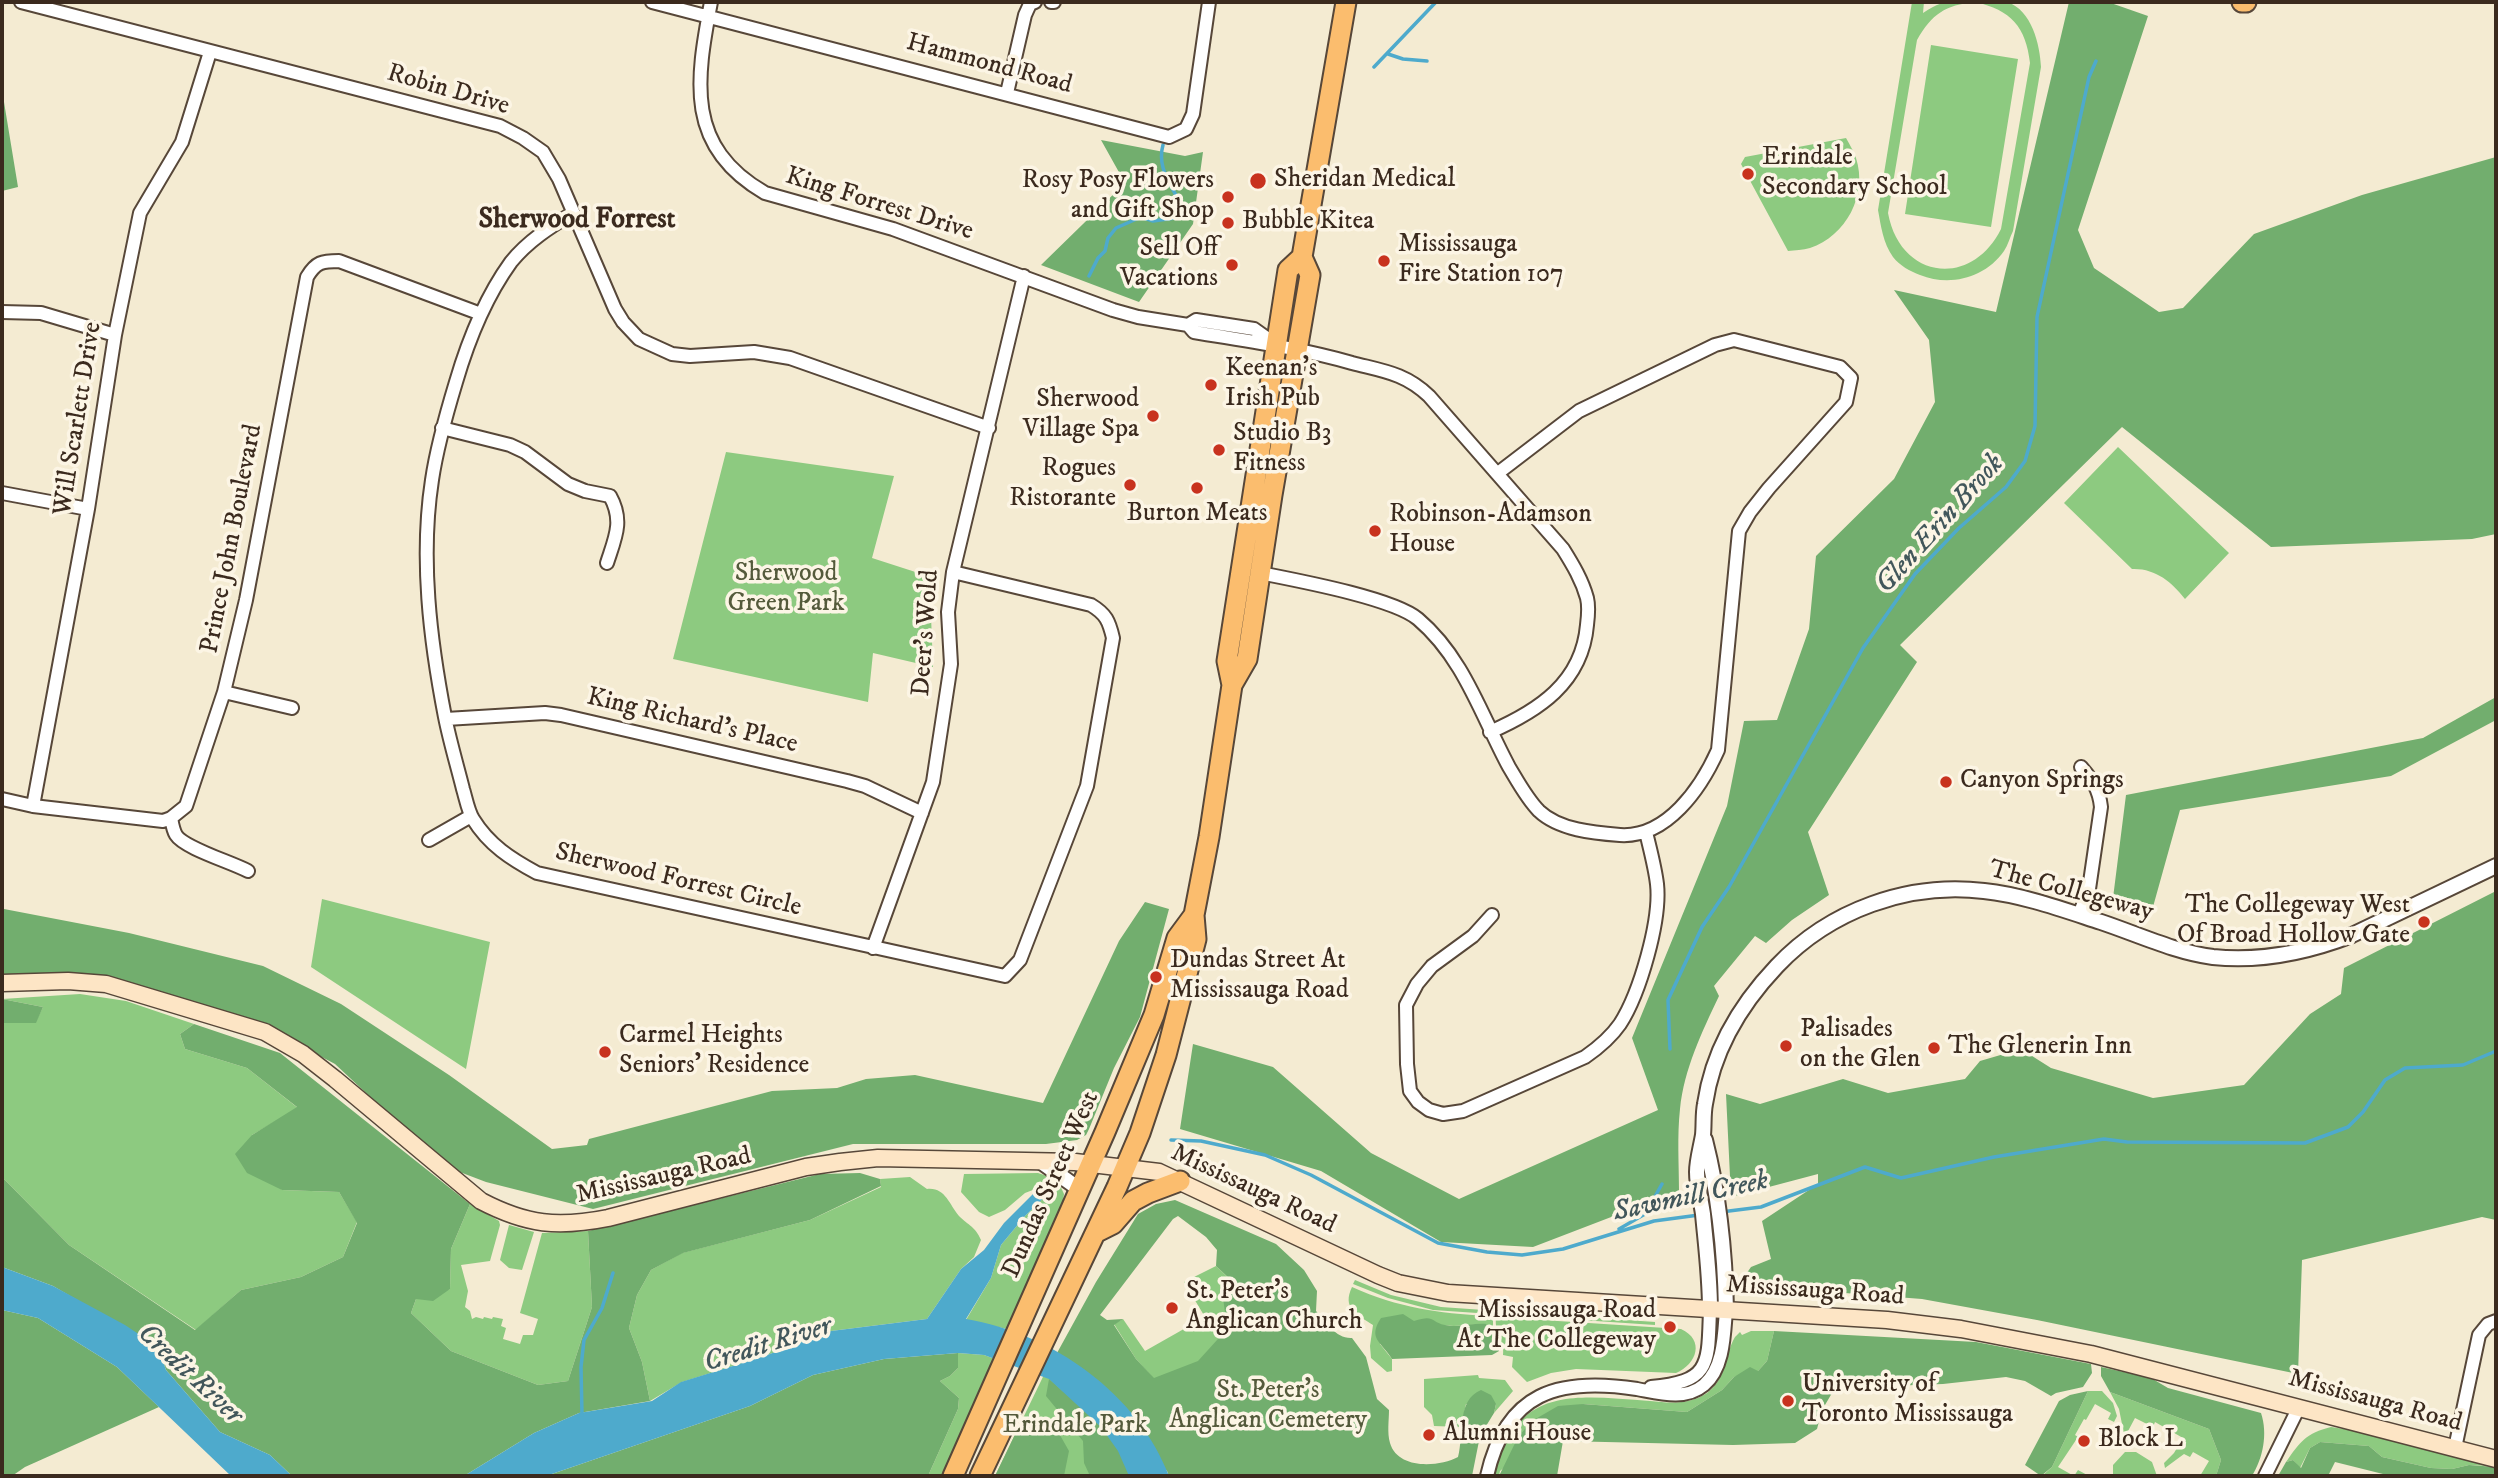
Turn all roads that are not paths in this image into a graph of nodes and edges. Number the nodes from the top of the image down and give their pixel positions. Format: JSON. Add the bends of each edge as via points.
{"nodes":[{"id":1,"x":21,"y":2,"type":"edge"},
{"id":2,"x":652,"y":2,"type":"edge"},
{"id":3,"x":711,"y":2,"type":"edge"},
{"id":4,"x":1035,"y":2,"type":"edge"},
{"id":5,"x":1209,"y":2,"type":"edge"},
{"id":6,"x":1346,"y":2,"type":"edge"},
{"id":7,"x":708,"y":16,"type":"junction"},
{"id":8,"x":210,"y":52,"type":"junction"},
{"id":9,"x":1007,"y":93,"type":"junction"},
{"id":10,"x":573,"y":213,"type":"junction"},
{"id":11,"x":1302,"y":257,"type":"junction"},
{"id":12,"x":1024,"y":276,"type":"junction"},
{"id":13,"x":2,"y":312,"type":"edge"},
{"id":14,"x":481,"y":314,"type":"junction"},
{"id":15,"x":115,"y":335,"type":"junction"},
{"id":16,"x":1276,"y":344,"type":"junction"},
{"id":17,"x":1297,"y":349,"type":"junction"},
{"id":18,"x":442,"y":428,"type":"junction"},
{"id":19,"x":989,"y":428,"type":"junction"},
{"id":20,"x":1497,"y":473,"type":"junction"},
{"id":21,"x":2,"y":493,"type":"edge"},
{"id":22,"x":88,"y":509,"type":"junction"},
{"id":23,"x":607,"y":563,"type":"dead end"},
{"id":24,"x":953,"y":572,"type":"junction"},
{"id":25,"x":1260,"y":573,"type":"junction"},
{"id":26,"x":1232,"y":685,"type":"junction"},
{"id":27,"x":224,"y":692,"type":"junction"},
{"id":28,"x":292,"y":708,"type":"dead end"},
{"id":29,"x":446,"y":719,"type":"junction"},
{"id":30,"x":1490,"y":732,"type":"junction"},
{"id":31,"x":2081,"y":767,"type":"dead end"},
{"id":32,"x":2,"y":799,"type":"edge"},
{"id":33,"x":33,"y":806,"type":"junction"},
{"id":34,"x":922,"y":813,"type":"junction"},
{"id":35,"x":471,"y":816,"type":"junction"},
{"id":36,"x":171,"y":818,"type":"junction"},
{"id":37,"x":1646,"y":832,"type":"junction"},
{"id":38,"x":429,"y":840,"type":"dead end"},
{"id":39,"x":2496,"y":866,"type":"edge"},
{"id":40,"x":248,"y":871,"type":"dead end"},
{"id":41,"x":1194,"y":915,"type":"junction"},
{"id":42,"x":1492,"y":915,"type":"dead end"},
{"id":43,"x":2079,"y":915,"type":"junction"},
{"id":44,"x":873,"y":948,"type":"junction"},
{"id":45,"x":2,"y":983,"type":"edge"},
{"id":46,"x":1703,"y":1132,"type":"junction"},
{"id":47,"x":1040,"y":1161,"type":"junction"},
{"id":48,"x":1091,"y":1163,"type":"junction"},
{"id":49,"x":1126,"y":1167,"type":"junction"},
{"id":50,"x":1180,"y":1181,"type":"junction"},
{"id":51,"x":1079,"y":1189,"type":"junction"},
{"id":52,"x":1097,"y":1233,"type":"junction"},
{"id":53,"x":1715,"y":1250,"type":"junction"},
{"id":54,"x":1718,"y":1309,"type":"junction"},
{"id":55,"x":2496,"y":1321,"type":"edge"},
{"id":56,"x":2299,"y":1407,"type":"junction"},
{"id":57,"x":2455,"y":1448,"type":"junction"},
{"id":58,"x":2496,"y":1458,"type":"edge"},
{"id":59,"x":953,"y":1476,"type":"edge"},
{"id":60,"x":980,"y":1476,"type":"edge"},
{"id":61,"x":1487,"y":1476,"type":"edge"},
{"id":62,"x":2265,"y":1476,"type":"edge"}],
"edges":[{"from":1,"to":8,"type":"street","name":"Robin Drive"},
{"from":2,"to":7,"type":"street","name":"Hammond Road"},
{"from":3,"to":7,"type":"street","name":"King Forrest Drive"},
{"from":4,"to":9,"type":"street","via":[[1025,15]]},
{"from":5,"to":9,"type":"street","name":"Hammond Road","via":[[1193,114],[1186,129],[1177,135],[1169,137]]},
{"from":6,"to":11,"type":"main road","name":"Dundas Street West"},
{"from":7,"to":9,"type":"street","name":"Hammond Road"},
{"from":7,"to":12,"type":"street","name":"King Forrest Drive","via":[[700,74],[708,135],[719,155],[748,184]]},
{"from":8,"to":10,"type":"street","name":"Robin Drive","via":[[500,126],[543,152]]},
{"from":8,"to":15,"type":"street","name":"Will Scarlett Drive","via":[[182,142],[140,213]]},
{"from":10,"to":14,"type":"street","name":"Sherwood Forrest Circle","via":[[542,232],[511,262]]},
{"from":10,"to":19,"type":"street","name":"Robin Drive","via":[[615,309],[648,344],[682,356],[754,352],[790,358]]},
{"from":11,"to":16,"type":"main road","name":"Dundas Street West","via":[[1289,270]]},
{"from":11,"to":17,"type":"main road","name":"Dundas Street West","via":[[1310,275]]},
{"from":12,"to":16,"type":"street","name":"King Forrest Drive","via":[[1138,317],[1188,325],[1194,332]]},
{"from":12,"to":19,"type":"street","name":"Deer's Wold"},
{"from":13,"to":15,"type":"street","via":[[41,313]]},
{"from":14,"to":18,"type":"street","name":"Sherwood Forrest Circle"},
{"from":14,"to":27,"type":"street","name":"Prince John Boulevard","via":[[339,261],[313,266],[307,277],[246,600]]},
{"from":15,"to":22,"type":"street","name":"Will Scarlett Drive"},
{"from":16,"to":17,"type":"street","name":"King Forrest Drive"},
{"from":16,"to":26,"type":"main road","name":"Dundas Street West","via":[[1227,661]]},
{"from":17,"to":20,"type":"street","name":"King Forrest Drive","via":[[1393,373],[1415,383]]},
{"from":17,"to":25,"type":"main road","name":"Dundas Street West"},
{"from":18,"to":23,"type":"street","via":[[510,445],[568,484],[610,496],[619,518]]},
{"from":18,"to":29,"type":"street","name":"Sherwood Forrest Circle","via":[[431,483],[426,551],[436,671]]},
{"from":19,"to":24,"type":"street","name":"Deer's Wold"},
{"from":20,"to":30,"type":"street","name":"King Forrest Drive","via":[[1563,549],[1580,576],[1588,602],[1583,653],[1567,678],[1550,699],[1524,718]]},
{"from":20,"to":37,"type":"street","via":[[1579,411],[1734,340],[1840,367],[1851,378],[1846,402],[1749,512],[1739,531],[1718,750],[1692,797]]},
{"from":21,"to":22,"type":"street"},
{"from":22,"to":33,"type":"street","name":"Will Scarlett Drive"},
{"from":24,"to":34,"type":"street","name":"Deer's Wold","via":[[946,703],[933,782]]},
{"from":24,"to":44,"type":"street","name":"Sherwood Forrest Circle","via":[[1091,605],[1109,621],[1113,638],[1087,786],[1020,960],[1004,976]]},
{"from":25,"to":26,"type":"main road","name":"Dundas Street West","via":[[1247,659]]},
{"from":25,"to":30,"type":"street","via":[[1374,600],[1415,616],[1454,658]]},
{"from":26,"to":41,"type":"main road","name":"Dundas Street West"},
{"from":27,"to":28,"type":"street"},
{"from":27,"to":36,"type":"street","name":"Prince John Boulevard","via":[[186,806]]},
{"from":29,"to":34,"type":"street","name":"King Richard's Place","via":[[561,715],[847,781]]},
{"from":29,"to":35,"type":"street","name":"Sherwood Forrest Circle"},
{"from":30,"to":37,"type":"street","via":[[1519,785],[1541,813],[1584,832]]},
{"from":31,"to":43,"type":"street","via":[[2100,794],[2101,807],[2089,889]]},
{"from":32,"to":33,"type":"street"},
{"from":33,"to":36,"type":"street","via":[[163,821]]},
{"from":34,"to":44,"type":"street","name":"Deer's Wold"},
{"from":35,"to":38,"type":"street"},
{"from":35,"to":44,"type":"street","name":"Sherwood Forrest Circle","via":[[510,859],[537,873]]},
{"from":36,"to":40,"type":"street","via":[[177,836],[188,846]]},
{"from":37,"to":42,"type":"street","via":[[1657,886],[1654,938],[1620,1024],[1585,1057],[1463,1111],[1443,1114],[1429,1110],[1410,1091],[1406,1005],[1432,966],[1473,936]]},
{"from":39,"to":43,"type":"street","name":"The Collegeway","via":[[2352,935],[2286,954],[2211,957]]},
{"from":41,"to":48,"type":"main road","name":"Dundas Street West","via":[[1177,938],[1154,1015]]},
{"from":41,"to":49,"type":"main road","name":"Dundas Street West","via":[[1196,939],[1179,1010]]},
{"from":43,"to":46,"type":"street","name":"The Collegeway","via":[[2005,894],[1936,890],[1894,896],[1833,922],[1784,958],[1731,1026],[1713,1067]]},
{"from":45,"to":47,"type":"main road","name":"Mississauga Road","via":[[106,984],[265,1032],[325,1071],[481,1201],[525,1219],[579,1224],[840,1162],[878,1158]]},
{"from":46,"to":53,"type":"street","name":"The Collegeway","via":[[1713,1169]]},
{"from":46,"to":53,"type":"street","name":"The Collegeway","via":[[1697,1171]]},
{"from":47,"to":48,"type":"main road","name":"Mississauga Road"},
{"from":47,"to":51,"type":"street"},
{"from":48,"to":49,"type":"main road","name":"Mississauga Road"},
{"from":48,"to":51,"type":"main road","name":"Dundas Street West"},
{"from":49,"to":50,"type":"main road","name":"Mississauga Road"},
{"from":49,"to":52,"type":"main road","name":"Dundas Street West"},
{"from":50,"to":52,"type":"main road","via":[[1133,1201],[1113,1224]]},
{"from":50,"to":54,"type":"main road","name":"Mississauga Road","via":[[1378,1275],[1424,1290]]},
{"from":51,"to":59,"type":"main road","name":"Dundas Street West"},
{"from":52,"to":60,"type":"main road","name":"Dundas Street West"},
{"from":53,"to":54,"type":"street","name":"The Collegeway"},
{"from":54,"to":56,"type":"main road","name":"Mississauga Road","via":[[1961,1329],[2091,1354]]},
{"from":54,"to":61,"type":"street","name":"The Collegeway","via":[[1723,1342],[1717,1367],[1704,1385],[1670,1395],[1633,1389],[1556,1390],[1530,1402],[1511,1418]]},
{"from":55,"to":57,"type":"street","via":[[2479,1335]]},
{"from":56,"to":57,"type":"main road","name":"Mississauga Road"},
{"from":56,"to":62,"type":"street"},
{"from":57,"to":58,"type":"main road","name":"Mississauga Road"}]}
